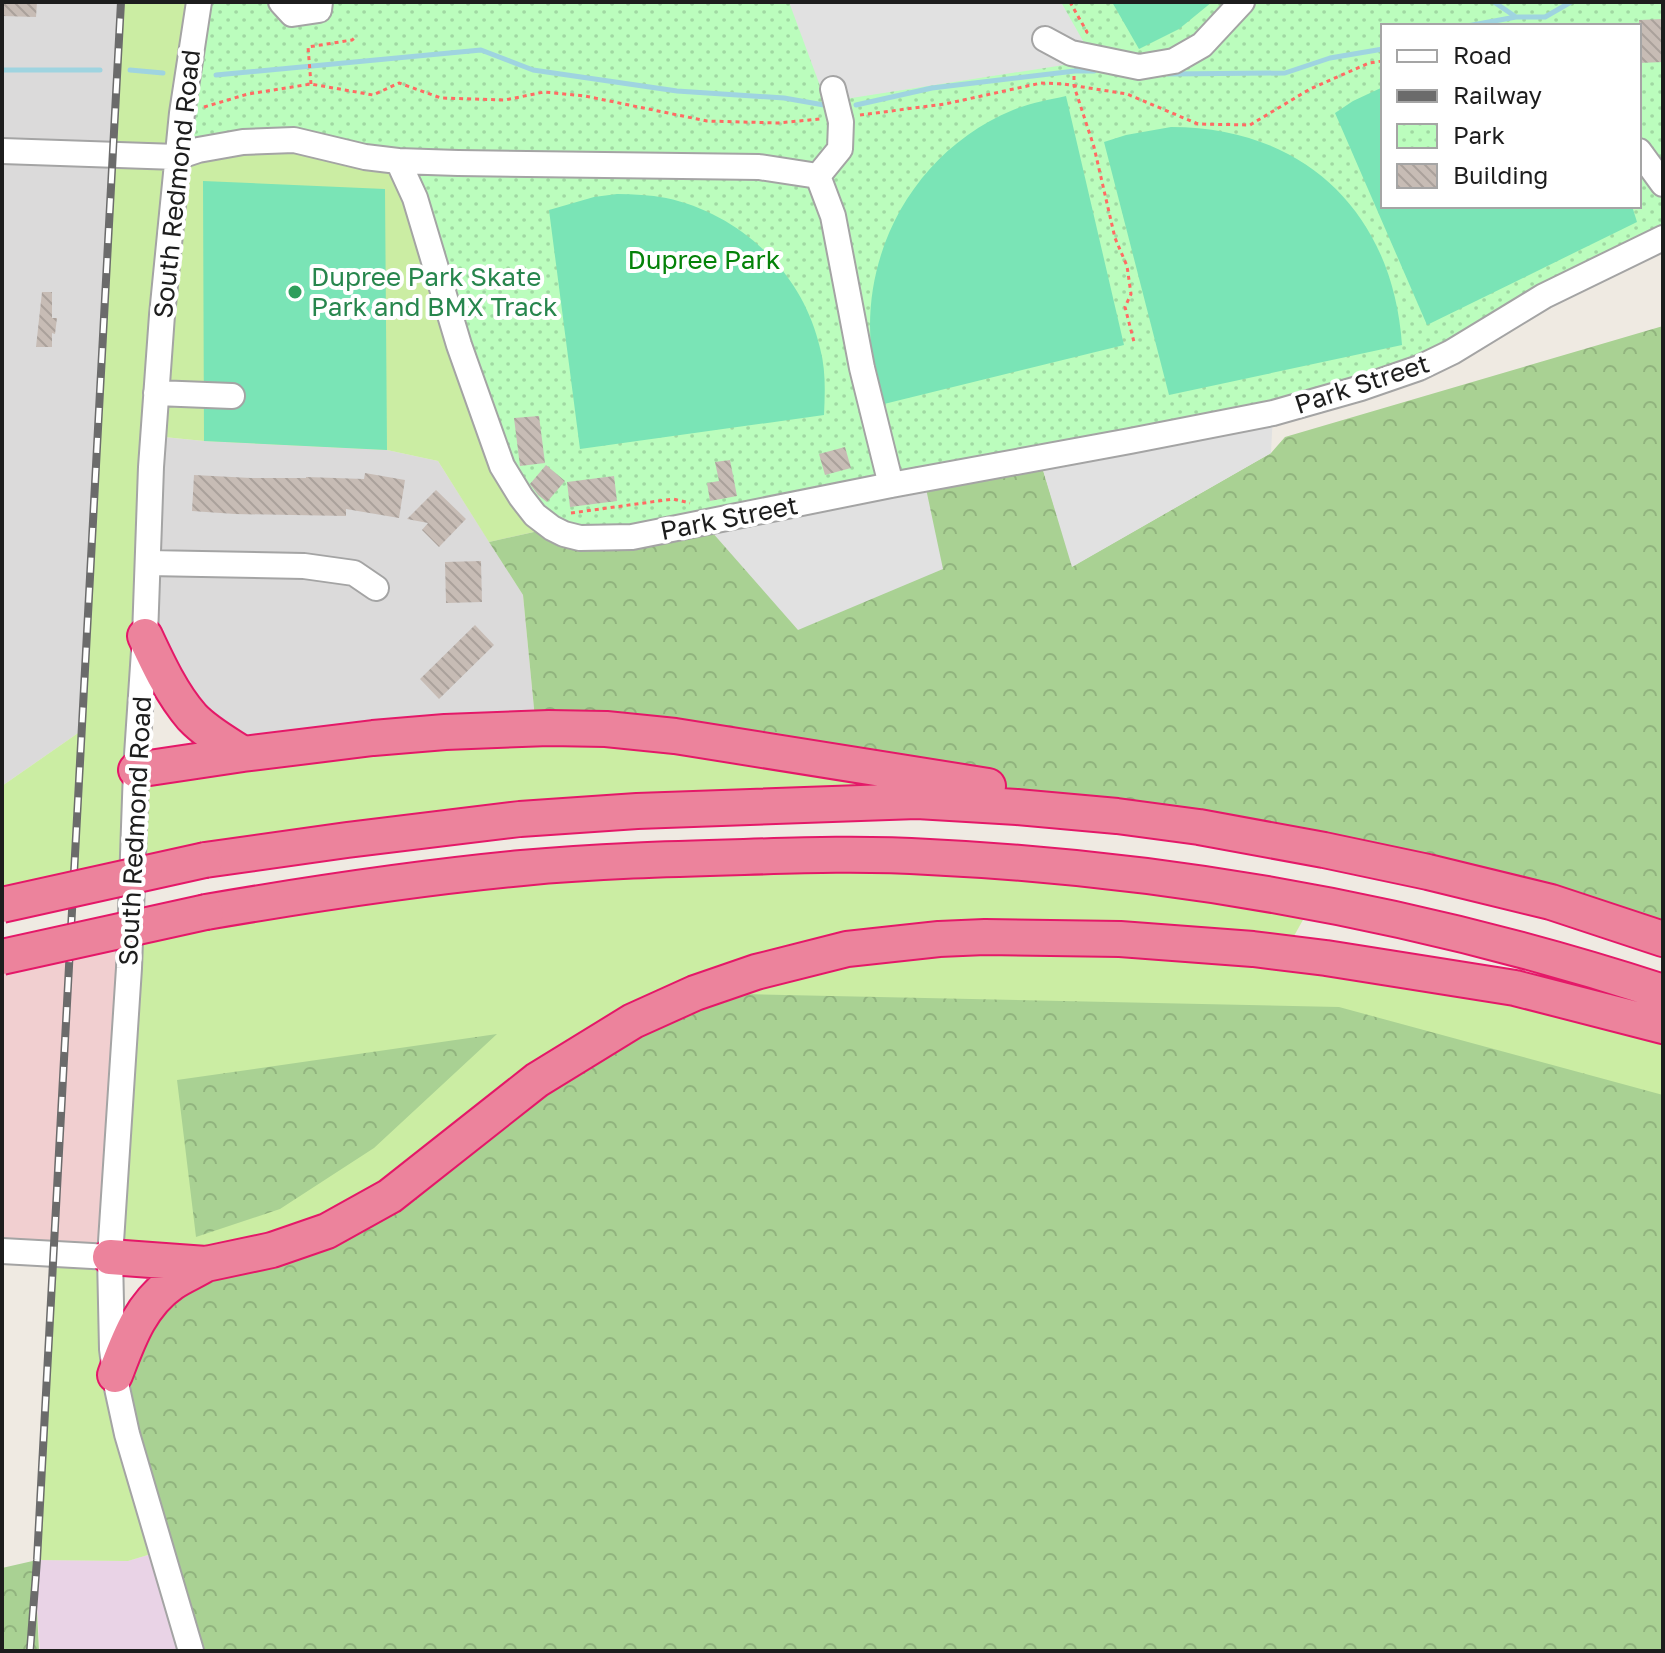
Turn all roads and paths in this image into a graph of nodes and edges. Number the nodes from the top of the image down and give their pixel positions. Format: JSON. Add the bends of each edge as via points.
{"nodes":[{"id":1,"x":199,"y":2,"type":"edge"},
{"id":2,"x":281,"y":2,"type":"edge"},
{"id":3,"x":320,"y":2,"type":"edge"},
{"id":4,"x":1070,"y":2,"type":"edge"},
{"id":5,"x":1242,"y":2,"type":"edge"},
{"id":6,"x":357,"y":36,"type":"dead end"},
{"id":7,"x":1045,"y":39,"type":"dead end"},
{"id":8,"x":1381,"y":61,"type":"edge"},
{"id":9,"x":1072,"y":65,"type":"junction"},
{"id":10,"x":311,"y":84,"type":"junction"},
{"id":11,"x":1074,"y":86,"type":"junction"},
{"id":12,"x":833,"y":89,"type":"dead end"},
{"id":13,"x":182,"y":113,"type":"junction"},
{"id":14,"x":840,"y":117,"type":"junction"},
{"id":15,"x":2,"y":151,"type":"edge"},
{"id":16,"x":1641,"y":154,"type":"edge"},
{"id":17,"x":177,"y":157,"type":"junction"},
{"id":18,"x":398,"y":161,"type":"junction"},
{"id":19,"x":818,"y":176,"type":"junction"},
{"id":20,"x":1663,"y":184,"type":"edge"},
{"id":21,"x":1663,"y":238,"type":"edge"},
{"id":22,"x":1134,"y":342,"type":"dead end"},
{"id":23,"x":156,"y":393,"type":"junction"},
{"id":24,"x":232,"y":396,"type":"dead end"},
{"id":25,"x":891,"y":485,"type":"junction"},
{"id":26,"x":698,"y":505,"type":"dead end"},
{"id":27,"x":569,"y":513,"type":"dead end"},
{"id":28,"x":148,"y":563,"type":"junction"},
{"id":29,"x":376,"y":588,"type":"dead end"},
{"id":30,"x":145,"y":636,"type":"junction"},
{"id":31,"x":243,"y":754,"type":"junction"},
{"id":32,"x":136,"y":770,"type":"junction"},
{"id":33,"x":1117,"y":816,"type":"junction"},
{"id":34,"x":2,"y":905,"type":"edge"},
{"id":35,"x":1663,"y":939,"type":"edge"},
{"id":36,"x":2,"y":957,"type":"edge"},
{"id":37,"x":1663,"y":992,"type":"edge"},
{"id":38,"x":1663,"y":1026,"type":"edge"},
{"id":39,"x":2,"y":1251,"type":"edge"},
{"id":40,"x":110,"y":1257,"type":"junction"},
{"id":41,"x":206,"y":1264,"type":"junction"},
{"id":42,"x":115,"y":1375,"type":"junction"},
{"id":43,"x":191,"y":1651,"type":"edge"}],
"edges":[{"from":1,"to":13,"type":"street","name":"South Redmond Road"},
{"from":2,"to":3,"type":"street","via":[[292,14],[319,10]]},
{"from":4,"to":9,"type":"path","via":[[1087,32]]},
{"from":5,"to":9,"type":"street","via":[[1202,45],[1174,61],[1139,67]]},
{"from":6,"to":10,"type":"path","via":[[308,47]]},
{"from":7,"to":9,"type":"street"},
{"from":8,"to":11,"type":"path","via":[[1310,89],[1250,125],[1198,124],[1127,94]]},
{"from":9,"to":11,"type":"path"},
{"from":10,"to":13,"type":"path","via":[[248,94]]},
{"from":10,"to":14,"type":"path","via":[[373,95],[399,83],[441,98],[467,99],[505,100],[544,92],[707,121],[778,123]]},
{"from":11,"to":14,"type":"path","via":[[1041,83],[945,104]]},
{"from":11,"to":22,"type":"path","via":[[1127,266],[1131,294],[1125,307]]},
{"from":12,"to":14,"type":"street"},
{"from":13,"to":17,"type":"street","name":"South Redmond Road"},
{"from":14,"to":19,"type":"street","via":[[840,149]]},
{"from":15,"to":17,"type":"street"},
{"from":16,"to":20,"type":"street"},
{"from":17,"to":18,"type":"street","via":[[243,142],[294,140]]},
{"from":17,"to":23,"type":"street","name":"South Redmond Road"},
{"from":18,"to":19,"type":"street","via":[[759,167]]},
{"from":18,"to":25,"type":"street","name":"Park Street","via":[[415,198],[502,466],[535,515],[552,528],[580,538],[632,537]]},
{"from":19,"to":25,"type":"street","via":[[833,216]]},
{"from":21,"to":25,"type":"street","name":"Park Street","via":[[1544,296],[1452,352],[1361,388],[1273,413]]},
{"from":23,"to":24,"type":"street"},
{"from":23,"to":28,"type":"street","name":"South Redmond Road"},
{"from":26,"to":27,"type":"path","via":[[673,499]]},
{"from":28,"to":29,"type":"street","via":[[304,566],[354,573]]},
{"from":28,"to":30,"type":"street","name":"South Redmond Road"},
{"from":30,"to":31,"type":"highway","via":[[193,717]]},
{"from":30,"to":32,"type":"street","name":"South Redmond Road"},
{"from":31,"to":32,"type":"highway"},
{"from":31,"to":33,"type":"highway","via":[[445,732],[606,729],[990,786]]},
{"from":32,"to":40,"type":"street","name":"South Redmond Road"},
{"from":33,"to":34,"type":"highway","bridge":true,"via":[[917,801],[520,819],[205,860]]},
{"from":33,"to":35,"type":"highway","via":[[1428,872],[1551,902]]},
{"from":36,"to":37,"type":"highway","bridge":true,"via":[[206,912],[415,880],[645,860],[926,856],[1117,872],[1313,902],[1511,947]]},
{"from":38,"to":41,"type":"highway","via":[[1515,988],[1253,949],[1120,939],[985,937],[847,949],[756,972],[633,1021],[537,1080],[390,1196],[327,1231]]},
{"from":39,"to":40,"type":"street"},
{"from":40,"to":41,"type":"highway"},
{"from":40,"to":42,"type":"street","name":"South Redmond Road"},
{"from":41,"to":42,"type":"highway","via":[[171,1284],[147,1306]]},
{"from":42,"to":43,"type":"street","name":"South Redmond Road","via":[[127,1434]]}]}
